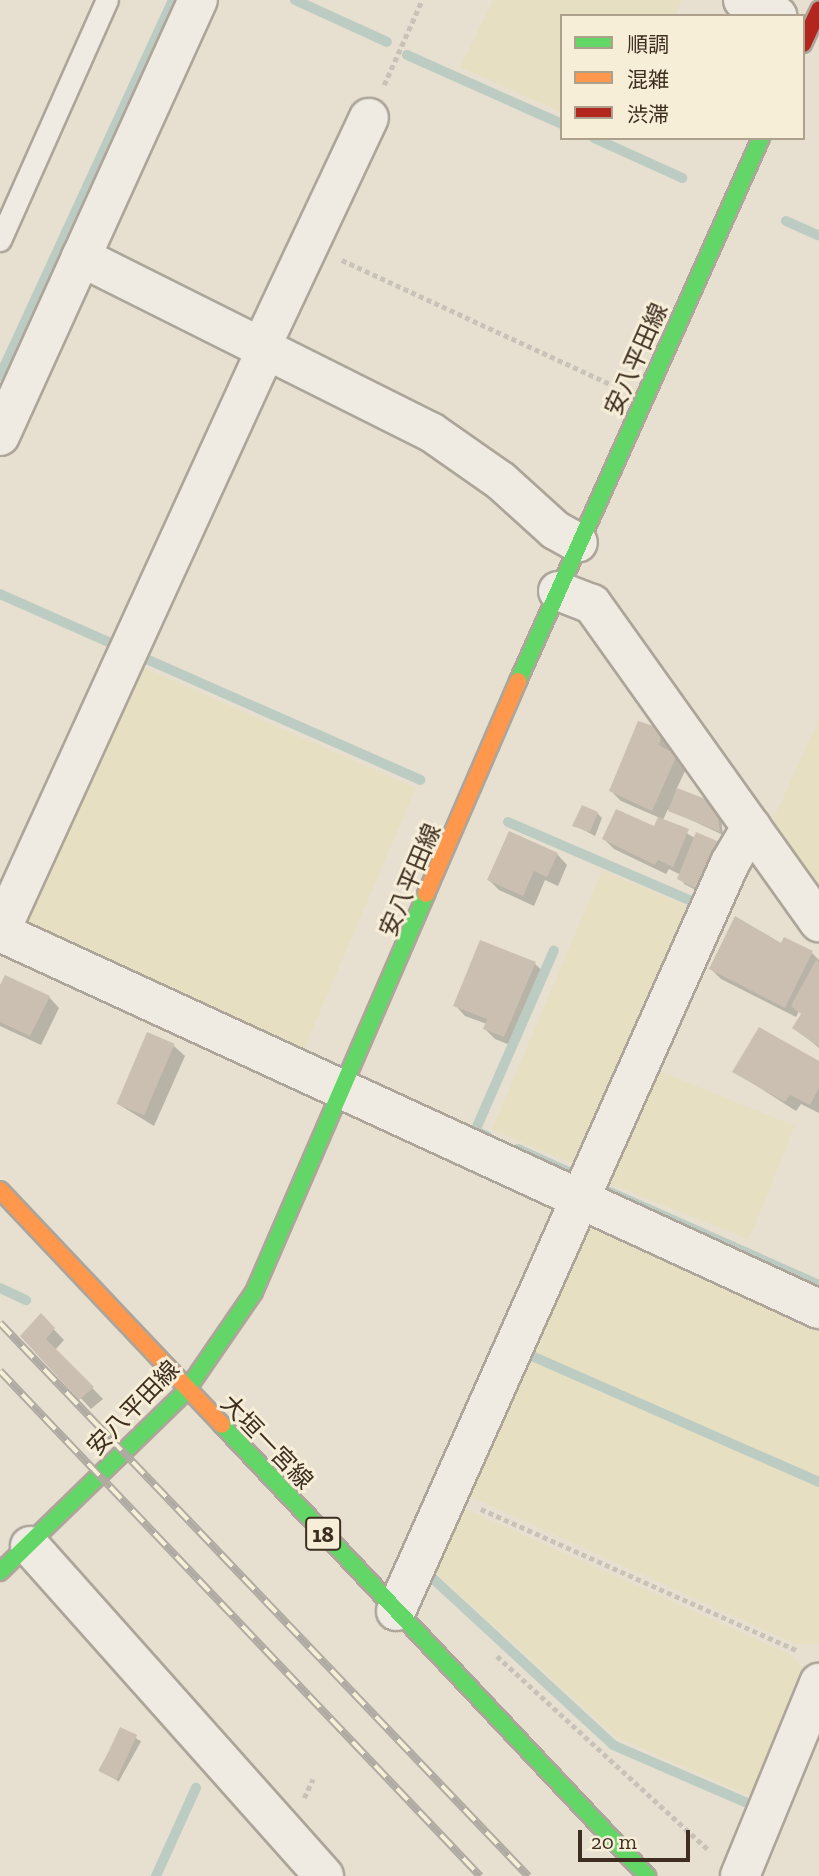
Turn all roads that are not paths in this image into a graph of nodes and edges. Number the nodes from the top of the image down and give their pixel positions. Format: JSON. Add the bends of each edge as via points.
{"nodes":[{"id":1,"x":107,"y":0,"type":"edge"},
{"id":2,"x":198,"y":0,"type":"edge"},
{"id":3,"x":743,"y":0,"type":"edge"},
{"id":4,"x":775,"y":14,"type":"edge"},
{"id":5,"x":369,"y":118,"type":"road end"},
{"id":6,"x":760,"y":140,"type":"edge"},
{"id":7,"x":0,"y":240,"type":"edge"},
{"id":8,"x":81,"y":257,"type":"junction"},
{"id":9,"x":264,"y":348,"type":"junction"},
{"id":10,"x":0,"y":436,"type":"edge"},
{"id":11,"x":578,"y":543,"type":"junction"},
{"id":12,"x":558,"y":591,"type":"junction"},
{"id":13,"x":751,"y":827,"type":"junction"},
{"id":14,"x":819,"y":922,"type":"edge"},
{"id":15,"x":339,"y":1088,"type":"junction"},
{"id":16,"x":0,"y":1190,"type":"edge"},
{"id":17,"x":578,"y":1200,"type":"junction"},
{"id":18,"x":819,"y":1309,"type":"edge"},
{"id":19,"x":186,"y":1391,"type":"junction"},
{"id":20,"x":30,"y":1546,"type":"junction"},
{"id":21,"x":0,"y":1572,"type":"edge"},
{"id":22,"x":396,"y":1611,"type":"junction"},
{"id":23,"x":813,"y":1669,"type":"edge"},
{"id":24,"x":739,"y":1869,"type":"edge"},
{"id":25,"x":324,"y":1876,"type":"edge"},
{"id":26,"x":647,"y":1876,"type":"edge"}],
"edges":[{"from":1,"to":7,"type":"lane"},
{"from":2,"to":8,"type":"street"},
{"from":3,"to":4,"type":"street"},
{"from":5,"to":9,"type":"street"},
{"from":6,"to":11,"type":"main road","name":"安八平田線"},
{"from":8,"to":9,"type":"street"},
{"from":8,"to":10,"type":"street"},
{"from":9,"to":11,"type":"street","via":[[431,432]]},
{"from":9,"to":15,"type":"street","via":[[0,932]]},
{"from":11,"to":12,"type":"main road","name":"安八平田線"},
{"from":12,"to":13,"type":"street","via":[[592,604]]},
{"from":12,"to":15,"type":"main road","name":"安八平田線","via":[[402,955]]},
{"from":13,"to":14,"type":"street"},
{"from":13,"to":17,"type":"street","via":[[730,863]]},
{"from":15,"to":17,"type":"street"},
{"from":15,"to":19,"type":"main road","name":"安八平田線","via":[[254,1292]]},
{"from":16,"to":19,"type":"main road","name":"大垣一宮線","number":"18"},
{"from":17,"to":18,"type":"street"},
{"from":17,"to":22,"type":"street"},
{"from":19,"to":20,"type":"main road","name":"安八平田線"},
{"from":19,"to":22,"type":"main road","name":"大垣一宮線","number":"18"},
{"from":20,"to":21,"type":"main road","name":"安八平田線"},
{"from":20,"to":25,"type":"street"},
{"from":22,"to":26,"type":"main road","name":"大垣一宮線","number":"18"},
{"from":23,"to":24,"type":"street"}]}
